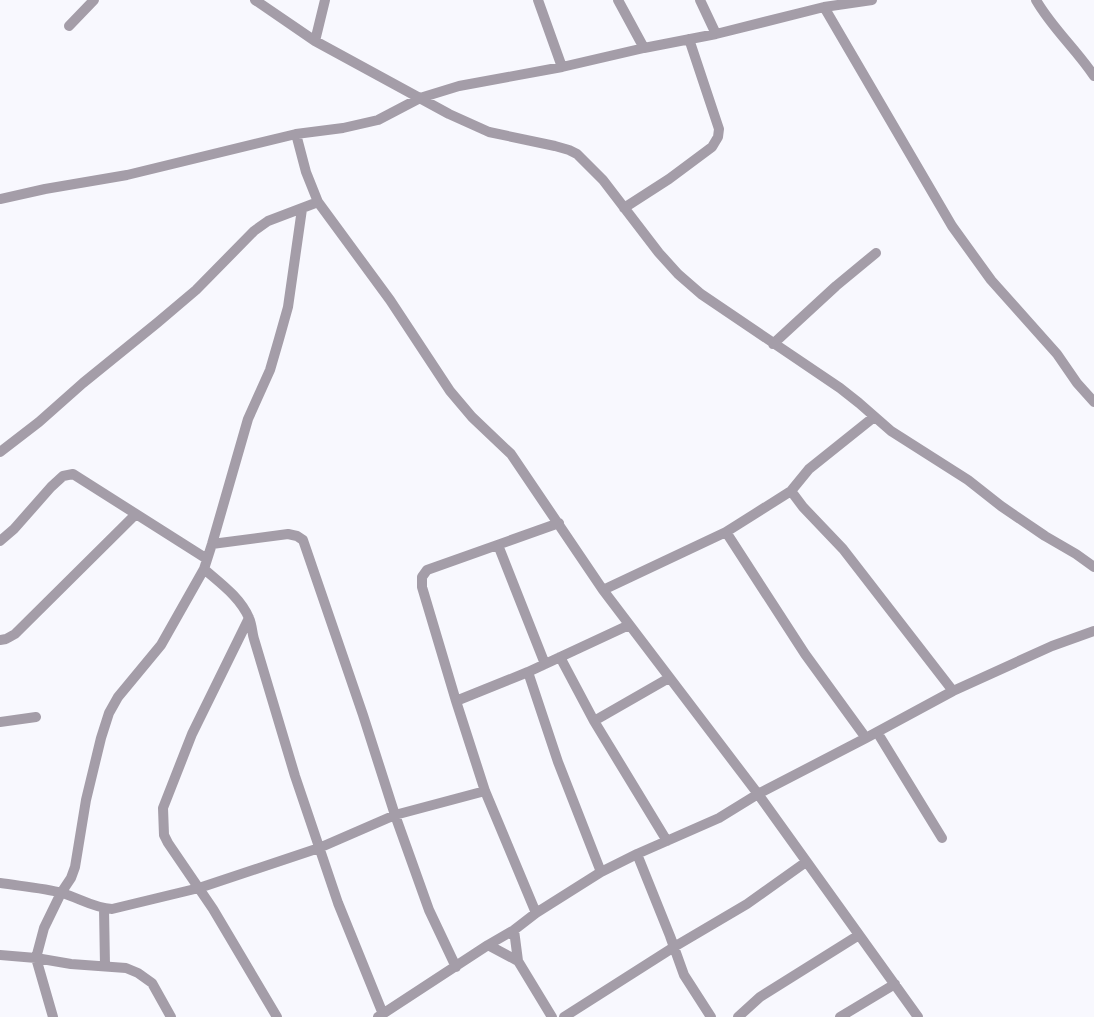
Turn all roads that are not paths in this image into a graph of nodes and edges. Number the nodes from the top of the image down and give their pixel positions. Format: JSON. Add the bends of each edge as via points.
{"nodes":[{"id":1,"x":94,"y":0,"type":"edge"},
{"id":2,"x":256,"y":0,"type":"edge"},
{"id":3,"x":325,"y":0,"type":"edge"},
{"id":4,"x":538,"y":0,"type":"edge"},
{"id":5,"x":618,"y":0,"type":"edge"},
{"id":6,"x":700,"y":0,"type":"edge"},
{"id":7,"x":872,"y":0,"type":"edge"},
{"id":8,"x":1036,"y":0,"type":"edge"},
{"id":9,"x":824,"y":7,"type":"junction"},
{"id":10,"x":69,"y":26,"type":"dead end"},
{"id":11,"x":716,"y":34,"type":"junction"},
{"id":12,"x":689,"y":39,"type":"junction"},
{"id":13,"x":315,"y":41,"type":"junction"},
{"id":14,"x":644,"y":48,"type":"junction"},
{"id":15,"x":562,"y":67,"type":"junction"},
{"id":16,"x":1094,"y":76,"type":"edge"},
{"id":17,"x":420,"y":98,"type":"junction"},
{"id":18,"x":296,"y":134,"type":"junction"},
{"id":19,"x":0,"y":199,"type":"edge"},
{"id":20,"x":318,"y":202,"type":"junction"},
{"id":21,"x":624,"y":208,"type":"junction"},
{"id":22,"x":302,"y":209,"type":"junction"},
{"id":23,"x":876,"y":253,"type":"dead end"},
{"id":24,"x":773,"y":344,"type":"junction"},
{"id":25,"x":1094,"y":402,"type":"edge"},
{"id":26,"x":874,"y":417,"type":"junction"},
{"id":27,"x":0,"y":452,"type":"edge"},
{"id":28,"x":791,"y":491,"type":"junction"},
{"id":29,"x":136,"y":514,"type":"junction"},
{"id":30,"x":559,"y":523,"type":"junction"},
{"id":31,"x":726,"y":532,"type":"junction"},
{"id":32,"x":0,"y":541,"type":"edge"},
{"id":33,"x":212,"y":544,"type":"junction"},
{"id":34,"x":498,"y":545,"type":"junction"},
{"id":35,"x":207,"y":559,"type":"junction"},
{"id":36,"x":1094,"y":567,"type":"edge"},
{"id":37,"x":204,"y":569,"type":"junction"},
{"id":38,"x":603,"y":590,"type":"junction"},
{"id":39,"x":249,"y":618,"type":"junction"},
{"id":40,"x":629,"y":625,"type":"junction"},
{"id":41,"x":1094,"y":631,"type":"edge"},
{"id":42,"x":0,"y":640,"type":"edge"},
{"id":43,"x":560,"y":657,"type":"junction"},
{"id":44,"x":545,"y":664,"type":"junction"},
{"id":45,"x":528,"y":672,"type":"junction"},
{"id":46,"x":669,"y":678,"type":"junction"},
{"id":47,"x":953,"y":691,"type":"junction"},
{"id":48,"x":456,"y":700,"type":"junction"},
{"id":49,"x":36,"y":717,"type":"dead end"},
{"id":50,"x":594,"y":721,"type":"junction"},
{"id":51,"x":0,"y":722,"type":"edge"},
{"id":52,"x":877,"y":732,"type":"junction"},
{"id":53,"x":866,"y":738,"type":"junction"},
{"id":54,"x":486,"y":791,"type":"junction"},
{"id":55,"x":758,"y":794,"type":"junction"},
{"id":56,"x":395,"y":815,"type":"junction"},
{"id":57,"x":942,"y":838,"type":"dead end"},
{"id":58,"x":667,"y":841,"type":"junction"},
{"id":59,"x":319,"y":848,"type":"junction"},
{"id":60,"x":637,"y":854,"type":"junction"},
{"id":61,"x":806,"y":862,"type":"junction"},
{"id":62,"x":601,"y":872,"type":"junction"},
{"id":63,"x":0,"y":883,"type":"edge"},
{"id":64,"x":199,"y":888,"type":"junction"},
{"id":65,"x":61,"y":893,"type":"junction"},
{"id":66,"x":104,"y":908,"type":"junction"},
{"id":67,"x":536,"y":913,"type":"junction"},
{"id":68,"x":514,"y":930,"type":"junction"},
{"id":69,"x":860,"y":935,"type":"junction"},
{"id":70,"x":488,"y":945,"type":"junction"},
{"id":71,"x":674,"y":947,"type":"junction"},
{"id":72,"x":0,"y":955,"type":"edge"},
{"id":73,"x":36,"y":958,"type":"junction"},
{"id":74,"x":518,"y":961,"type":"junction"},
{"id":75,"x":105,"y":966,"type":"junction"},
{"id":76,"x":456,"y":967,"type":"junction"},
{"id":77,"x":895,"y":984,"type":"junction"},
{"id":78,"x":381,"y":1015,"type":"edge"},
{"id":79,"x":53,"y":1017,"type":"edge"},
{"id":80,"x":171,"y":1017,"type":"edge"},
{"id":81,"x":277,"y":1017,"type":"edge"},
{"id":82,"x":552,"y":1017,"type":"edge"},
{"id":83,"x":564,"y":1017,"type":"edge"},
{"id":84,"x":711,"y":1017,"type":"edge"},
{"id":85,"x":738,"y":1017,"type":"edge"},
{"id":86,"x":840,"y":1017,"type":"edge"},
{"id":87,"x":918,"y":1017,"type":"edge"}],
"edges":[{"from":1,"to":10,"type":"street"},
{"from":2,"to":13,"type":"street"},
{"from":3,"to":13,"type":"street"},
{"from":4,"to":15,"type":"street"},
{"from":5,"to":14,"type":"street"},
{"from":6,"to":11,"type":"street"},
{"from":7,"to":9,"type":"street"},
{"from":8,"to":16,"type":"street","via":[[1044,14]]},
{"from":9,"to":11,"type":"street"},
{"from":9,"to":25,"type":"street","via":[[952,226],[991,280],[1057,354],[1077,384]]},
{"from":11,"to":12,"type":"street"},
{"from":12,"to":14,"type":"street"},
{"from":12,"to":21,"type":"street","via":[[719,129],[718,137],[712,147]]},
{"from":13,"to":17,"type":"street"},
{"from":14,"to":15,"type":"street"},
{"from":15,"to":17,"type":"street","via":[[459,86]]},
{"from":17,"to":18,"type":"street","via":[[378,120]]},
{"from":17,"to":21,"type":"street","via":[[488,132],[555,146],[577,154],[603,180]]},
{"from":18,"to":19,"type":"street","via":[[127,174]]},
{"from":18,"to":20,"type":"street","via":[[306,172]]},
{"from":20,"to":22,"type":"street"},
{"from":20,"to":30,"type":"street","via":[[390,300],[450,391],[472,417],[511,454]]},
{"from":21,"to":24,"type":"street","via":[[678,274],[700,294]]},
{"from":22,"to":27,"type":"street","via":[[268,221],[254,231],[196,290]]},
{"from":22,"to":33,"type":"street","via":[[288,307],[270,370],[248,419]]},
{"from":23,"to":24,"type":"street"},
{"from":24,"to":26,"type":"street","via":[[840,388]]},
{"from":26,"to":28,"type":"street","via":[[809,468]]},
{"from":26,"to":36,"type":"street","via":[[891,431],[968,480],[1033,528]]},
{"from":28,"to":31,"type":"street"},
{"from":28,"to":47,"type":"street","via":[[803,508],[843,549]]},
{"from":29,"to":32,"type":"street","via":[[73,474],[63,476],[51,487]]},
{"from":29,"to":35,"type":"street"},
{"from":29,"to":42,"type":"street","via":[[15,634]]},
{"from":30,"to":34,"type":"street"},
{"from":30,"to":38,"type":"street"},
{"from":31,"to":38,"type":"street"},
{"from":31,"to":53,"type":"street","via":[[805,654]]},
{"from":33,"to":35,"type":"street"},
{"from":33,"to":56,"type":"street","via":[[288,534],[303,540]]},
{"from":34,"to":44,"type":"street"},
{"from":34,"to":48,"type":"street","via":[[427,570],[422,577],[422,587]]},
{"from":35,"to":37,"type":"street"},
{"from":37,"to":39,"type":"street","via":[[228,589]]},
{"from":37,"to":65,"type":"street","via":[[161,645],[118,697],[109,713],[86,800],[75,867]]},
{"from":38,"to":40,"type":"street"},
{"from":39,"to":59,"type":"street"},
{"from":39,"to":64,"type":"street","via":[[192,734],[163,808],[164,835]]},
{"from":40,"to":43,"type":"street"},
{"from":40,"to":46,"type":"street"},
{"from":41,"to":47,"type":"street","via":[[1052,646]]},
{"from":43,"to":44,"type":"street"},
{"from":43,"to":50,"type":"street"},
{"from":44,"to":45,"type":"street"},
{"from":45,"to":48,"type":"street"},
{"from":45,"to":62,"type":"street","via":[[558,762]]},
{"from":46,"to":50,"type":"street"},
{"from":46,"to":55,"type":"street"},
{"from":47,"to":52,"type":"street"},
{"from":48,"to":54,"type":"street"},
{"from":49,"to":51,"type":"street"},
{"from":50,"to":58,"type":"street"},
{"from":52,"to":53,"type":"street"},
{"from":52,"to":57,"type":"street"},
{"from":53,"to":55,"type":"street"},
{"from":54,"to":56,"type":"street"},
{"from":54,"to":67,"type":"street"},
{"from":55,"to":58,"type":"street","via":[[719,818]]},
{"from":55,"to":61,"type":"street"},
{"from":56,"to":59,"type":"street"},
{"from":56,"to":76,"type":"street","via":[[429,910]]},
{"from":58,"to":60,"type":"street"},
{"from":59,"to":64,"type":"street"},
{"from":59,"to":78,"type":"street"},
{"from":60,"to":62,"type":"street"},
{"from":60,"to":71,"type":"street"},
{"from":61,"to":69,"type":"street"},
{"from":61,"to":71,"type":"street","via":[[747,904]]},
{"from":62,"to":67,"type":"street"},
{"from":63,"to":65,"type":"street"},
{"from":64,"to":66,"type":"street","via":[[112,909]]},
{"from":64,"to":81,"type":"street"},
{"from":65,"to":66,"type":"street"},
{"from":65,"to":73,"type":"street","via":[[44,928]]},
{"from":66,"to":75,"type":"street"},
{"from":67,"to":68,"type":"street"},
{"from":68,"to":70,"type":"street"},
{"from":68,"to":74,"type":"street"},
{"from":69,"to":77,"type":"street"},
{"from":69,"to":85,"type":"street","via":[[760,997]]},
{"from":70,"to":74,"type":"street"},
{"from":70,"to":76,"type":"street"},
{"from":71,"to":83,"type":"street"},
{"from":71,"to":84,"type":"street","via":[[684,975]]},
{"from":72,"to":73,"type":"street"},
{"from":73,"to":75,"type":"street"},
{"from":73,"to":79,"type":"street"},
{"from":74,"to":82,"type":"street"},
{"from":75,"to":80,"type":"street","via":[[126,968],[152,983]]},
{"from":76,"to":78,"type":"street"},
{"from":77,"to":86,"type":"street"},
{"from":77,"to":87,"type":"street"}]}
